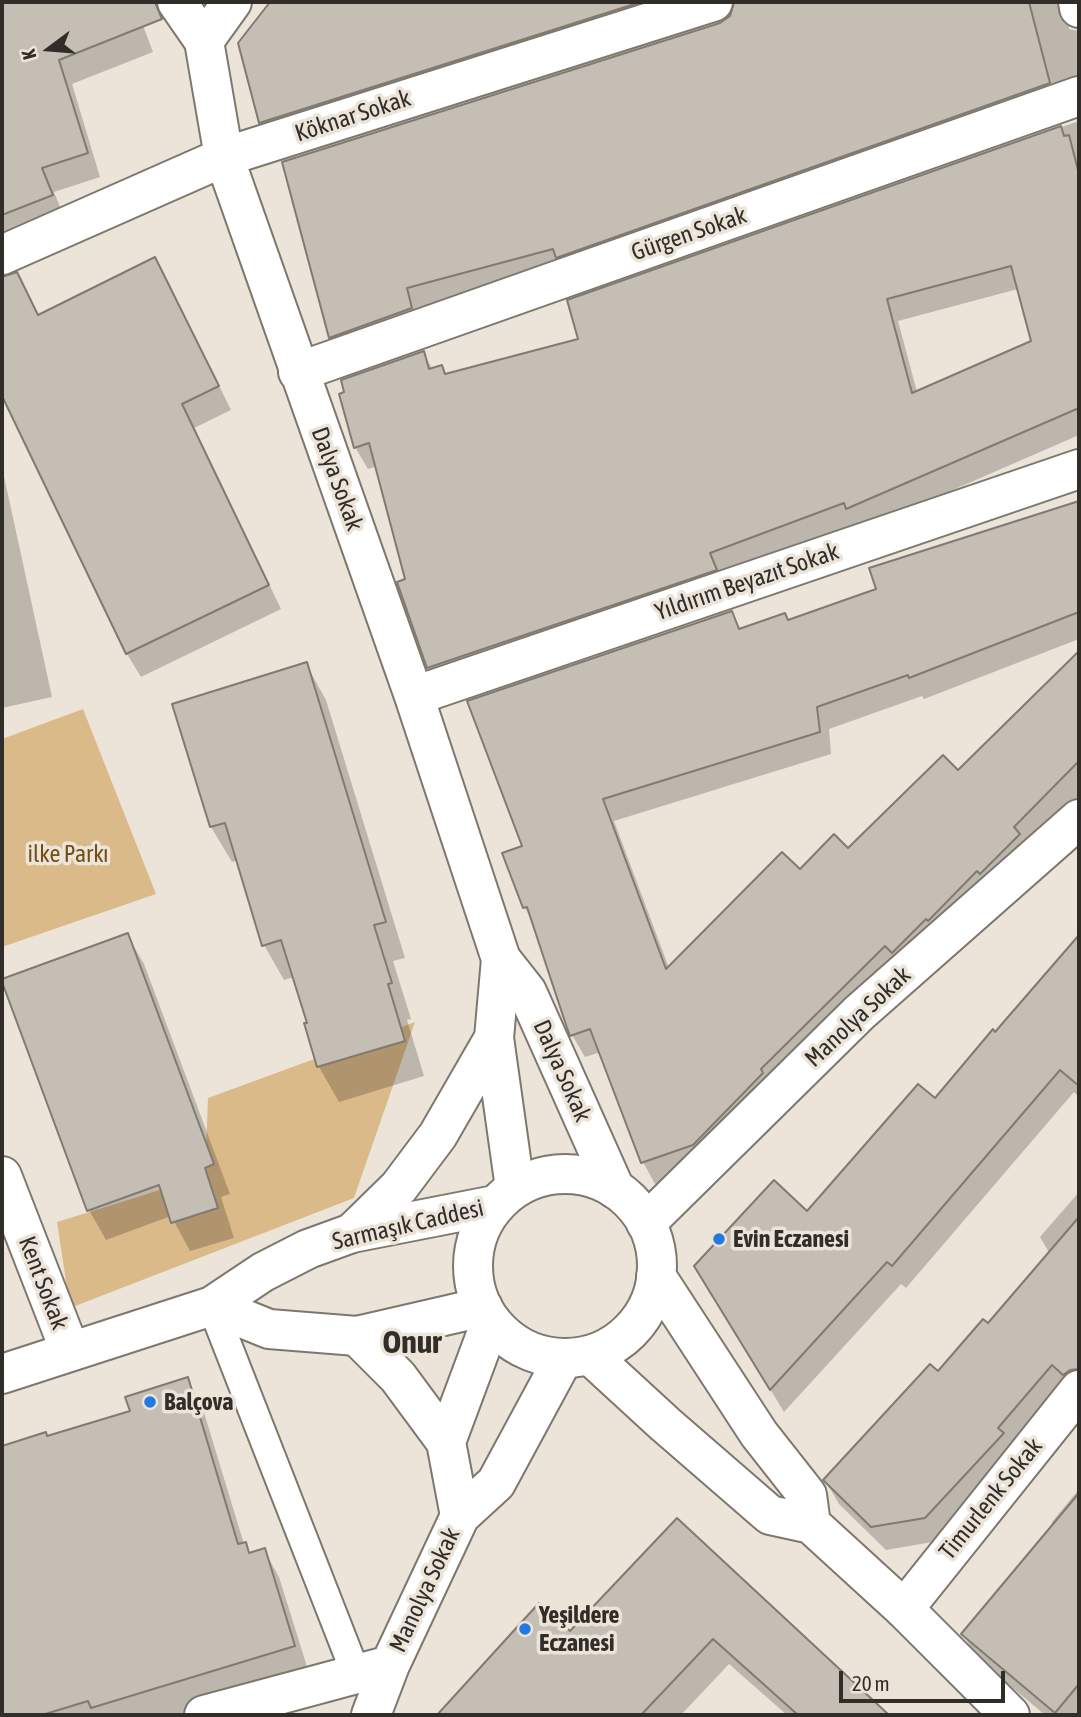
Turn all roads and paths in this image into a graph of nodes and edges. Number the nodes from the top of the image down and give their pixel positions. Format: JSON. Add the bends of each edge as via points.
{"nodes":[{"id":1,"x":177,"y":2,"type":"edge"},
{"id":2,"x":232,"y":2,"type":"edge"},
{"id":3,"x":713,"y":2,"type":"edge"},
{"id":4,"x":1078,"y":2,"type":"edge"},
{"id":5,"x":1079,"y":8,"type":"edge"},
{"id":6,"x":204,"y":41,"type":"junction"},
{"id":7,"x":1079,"y":96,"type":"edge"},
{"id":8,"x":224,"y":157,"type":"junction"},
{"id":9,"x":2,"y":255,"type":"edge"},
{"id":10,"x":298,"y":372,"type":"junction"},
{"id":11,"x":1079,"y":469,"type":"edge"},
{"id":12,"x":414,"y":696,"type":"junction"},
{"id":13,"x":1079,"y":819,"type":"edge"},
{"id":14,"x":501,"y":959,"type":"junction"},
{"id":15,"x":494,"y":1038,"type":"junction"},
{"id":16,"x":2,"y":1176,"type":"edge"},
{"id":17,"x":615,"y":1189,"type":"junction"},
{"id":18,"x":505,"y":1197,"type":"junction"},
{"id":19,"x":646,"y":1223,"type":"junction"},
{"id":20,"x":352,"y":1233,"type":"junction"},
{"id":21,"x":656,"y":1276,"type":"junction"},
{"id":22,"x":212,"y":1306,"type":"junction"},
{"id":23,"x":487,"y":1314,"type":"junction"},
{"id":24,"x":358,"y":1336,"type":"junction"},
{"id":25,"x":70,"y":1351,"type":"junction"},
{"id":26,"x":577,"y":1357,"type":"junction"},
{"id":27,"x":2,"y":1374,"type":"edge"},
{"id":28,"x":1079,"y":1390,"type":"edge"},
{"id":29,"x":446,"y":1442,"type":"junction"},
{"id":30,"x":460,"y":1516,"type":"junction"},
{"id":31,"x":811,"y":1524,"type":"junction"},
{"id":32,"x":904,"y":1609,"type":"junction"},
{"id":33,"x":373,"y":1669,"type":"junction"},
{"id":34,"x":204,"y":1715,"type":"edge"},
{"id":35,"x":371,"y":1715,"type":"edge"},
{"id":36,"x":1010,"y":1715,"type":"edge"}],
"edges":[{"from":1,"to":6,"type":"street"},
{"from":2,"to":6,"type":"street"},
{"from":3,"to":8,"type":"street","name":"Köknar Sokak"},
{"from":4,"to":5,"type":"street"},
{"from":6,"to":8,"type":"street","name":"Dalya Sokak"},
{"from":7,"to":10,"type":"street","name":"Gürgen Sokak"},
{"from":8,"to":9,"type":"street","name":"Köknar Sokak"},
{"from":8,"to":10,"type":"street","name":"Dalya Sokak"},
{"from":10,"to":12,"type":"street","name":"Dalya Sokak"},
{"from":11,"to":12,"type":"street","name":"Yıldırım Beyazıt Sokak"},
{"from":12,"to":14,"type":"street","name":"Dalya Sokak"},
{"from":13,"to":19,"type":"street","name":"Manolya Sokak","via":[[859,1013]]},
{"from":14,"to":15,"type":"street","name":"Dalya Sokak"},
{"from":14,"to":17,"type":"street","name":"Dalya Sokak","via":[[527,992]]},
{"from":15,"to":18,"type":"street","name":"Dalya Sokak"},
{"from":15,"to":20,"type":"street","via":[[438,1135],[399,1187]]},
{"from":16,"to":25,"type":"street","name":"Kent Sokak"},
{"from":17,"to":18,"type":"street","via":[[592,1178],[566,1174],[539,1178]]},
{"from":17,"to":19,"type":"street"},
{"from":18,"to":20,"type":"street","name":"Sarmaşık Caddesi"},
{"from":18,"to":23,"type":"street","via":[[479,1233],[472,1263],[476,1294]]},
{"from":19,"to":21,"type":"street","via":[[655,1249]]},
{"from":20,"to":22,"type":"street","name":"Sarmaşık Caddesi","via":[[263,1272]]},
{"from":21,"to":26,"type":"street","via":[[636,1325],[615,1344]]},
{"from":21,"to":31,"type":"street","via":[[759,1434],[807,1494]]},
{"from":22,"to":24,"type":"street","via":[[269,1329]]},
{"from":22,"to":25,"type":"street","name":"Sarmaşık Caddesi"},
{"from":22,"to":33,"type":"lane"},
{"from":23,"to":24,"type":"street"},
{"from":23,"to":26,"type":"street","via":[[511,1341],[536,1354]]},
{"from":23,"to":29,"type":"street"},
{"from":24,"to":29,"type":"street","via":[[398,1377]]},
{"from":25,"to":27,"type":"street","name":"Sarmaşık Caddesi"},
{"from":26,"to":30,"type":"street","name":"Manolya Sokak","via":[[496,1483]]},
{"from":26,"to":31,"type":"street","via":[[665,1424],[770,1515]]},
{"from":28,"to":32,"type":"street","name":"Timurlenk Sokak"},
{"from":29,"to":30,"type":"street","name":"Manolya Sokak"},
{"from":30,"to":33,"type":"street","name":"Manolya Sokak"},
{"from":31,"to":32,"type":"street"},
{"from":32,"to":36,"type":"street"},
{"from":33,"to":34,"type":"street"},
{"from":33,"to":35,"type":"street","name":"Manolya Sokak"}]}
